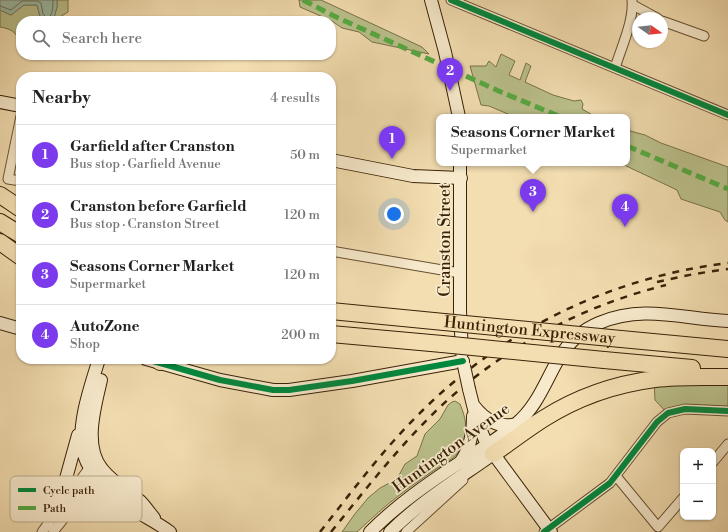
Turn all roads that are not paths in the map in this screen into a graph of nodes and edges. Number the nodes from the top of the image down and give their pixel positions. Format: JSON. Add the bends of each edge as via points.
{"nodes":[{"id":1,"x":431,"y":0,"type":"edge"},
{"id":2,"x":451,"y":0,"type":"edge"},
{"id":3,"x":632,"y":2,"type":"edge"},
{"id":4,"x":648,"y":12,"type":"edge"},
{"id":5,"x":668,"y":22,"type":"edge"},
{"id":6,"x":704,"y":36,"type":"dead end"},
{"id":7,"x":615,"y":68,"type":"junction"},
{"id":8,"x":0,"y":102,"type":"edge"},
{"id":9,"x":16,"y":105,"type":"edge"},
{"id":10,"x":459,"y":114,"type":"edge"},
{"id":11,"x":728,"y":115,"type":"edge"},
{"id":12,"x":16,"y":141,"type":"edge"},
{"id":13,"x":336,"y":161,"type":"edge"},
{"id":14,"x":460,"y":166,"type":"edge"},
{"id":15,"x":461,"y":178,"type":"junction"},
{"id":16,"x":16,"y":181,"type":"edge"},
{"id":17,"x":0,"y":195,"type":"edge"},
{"id":18,"x":16,"y":205,"type":"edge"},
{"id":19,"x":0,"y":222,"type":"edge"},
{"id":20,"x":16,"y":232,"type":"edge"},
{"id":21,"x":0,"y":242,"type":"edge"},
{"id":22,"x":336,"y":252,"type":"edge"},
{"id":23,"x":16,"y":253,"type":"edge"},
{"id":24,"x":460,"y":273,"type":"junction"},
{"id":25,"x":336,"y":306,"type":"edge"},
{"id":26,"x":336,"y":311,"type":"edge"},
{"id":27,"x":405,"y":318,"type":"junction"},
{"id":28,"x":728,"y":321,"type":"edge"},
{"id":29,"x":0,"y":323,"type":"edge"},
{"id":30,"x":16,"y":328,"type":"edge"},
{"id":31,"x":336,"y":334,"type":"edge"},
{"id":32,"x":728,"y":348,"type":"edge"},
{"id":33,"x":98,"y":364,"type":"edge"},
{"id":34,"x":105,"y":364,"type":"edge"},
{"id":35,"x":168,"y":364,"type":"edge"},
{"id":36,"x":463,"y":364,"type":"junction"},
{"id":37,"x":728,"y":372,"type":"edge"},
{"id":38,"x":728,"y":377,"type":"edge"},
{"id":39,"x":473,"y":405,"type":"junction"},
{"id":40,"x":728,"y":411,"type":"edge"},
{"id":41,"x":88,"y":415,"type":"junction"},
{"id":42,"x":516,"y":424,"type":"junction"},
{"id":43,"x":728,"y":444,"type":"edge"},
{"id":44,"x":490,"y":449,"type":"junction"},
{"id":45,"x":716,"y":458,"type":"edge"},
{"id":46,"x":93,"y":463,"type":"junction"},
{"id":47,"x":459,"y":463,"type":"junction"},
{"id":48,"x":477,"y":466,"type":"junction"},
{"id":49,"x":100,"y":474,"type":"joint"},
{"id":50,"x":68,"y":476,"type":"edge"},
{"id":51,"x":83,"y":476,"type":"edge"},
{"id":52,"x":103,"y":476,"type":"edge"},
{"id":53,"x":616,"y":476,"type":"junction"},
{"id":54,"x":680,"y":501,"type":"edge"},
{"id":55,"x":142,"y":503,"type":"edge"},
{"id":56,"x":49,"y":522,"type":"edge"},
{"id":57,"x":61,"y":522,"type":"edge"},
{"id":58,"x":165,"y":528,"type":"edge"},
{"id":59,"x":548,"y":531,"type":"edge"},
{"id":60,"x":42,"y":532,"type":"edge"},
{"id":61,"x":53,"y":532,"type":"edge"},
{"id":62,"x":370,"y":532,"type":"edge"},
{"id":63,"x":390,"y":532,"type":"edge"},
{"id":64,"x":406,"y":532,"type":"edge"}],
"edges":[{"from":1,"to":10,"type":"main road"},
{"from":2,"to":7,"type":"street"},
{"from":3,"to":4,"type":"street"},
{"from":3,"to":7,"type":"street","via":[[630,21]]},
{"from":5,"to":6,"type":"street"},
{"from":7,"to":11,"type":"street"},
{"from":8,"to":9,"type":"main road"},
{"from":12,"to":16,"type":"street","via":[[8,180]]},
{"from":13,"to":15,"type":"main road","via":[[413,176]]},
{"from":14,"to":15,"type":"main road","name":"Cranston Street"},
{"from":15,"to":24,"type":"main road","name":"Cranston Street"},
{"from":17,"to":18,"type":"highway"},
{"from":19,"to":20,"type":"highway"},
{"from":21,"to":23,"type":"highway"},
{"from":22,"to":24,"type":"street"},
{"from":24,"to":36,"type":"main road","name":"Cranston Street"},
{"from":25,"to":27,"type":"highway"},
{"from":26,"to":27,"type":"highway","name":"Huntington Expressway"},
{"from":27,"to":32,"type":"highway","name":"Huntington Expressway","bridge":true},
{"from":28,"to":42,"type":"main road","name":"Huntington Avenue","via":[[639,313],[620,315],[595,325],[575,337],[566,347],[538,397]]},
{"from":29,"to":30,"type":"main road"},
{"from":31,"to":37,"type":"highway","name":"Huntington Expressway","bridge":true},
{"from":33,"to":41,"type":"main road"},
{"from":34,"to":41,"type":"main road"},
{"from":35,"to":36,"type":"main road","via":[[220,380],[273,390],[289,390]]},
{"from":36,"to":39,"type":"main road","name":"Cranston Street","bridge":true},
{"from":38,"to":44,"type":"highway","via":[[654,379],[600,392],[571,404]]},
{"from":39,"to":42,"type":"main road","via":[[495,423]]},
{"from":39,"to":44,"type":"main road","name":"Cranston Street","via":[[479,427]]},
{"from":39,"to":47,"type":"main road","via":[[470,443]]},
{"from":40,"to":53,"type":"street","via":[[685,409],[668,413],[657,422]]},
{"from":41,"to":46,"type":"main road"},
{"from":41,"to":50,"type":"main road"},
{"from":42,"to":44,"type":"main road","name":"Huntington Avenue"},
{"from":43,"to":45,"type":"street"},
{"from":44,"to":47,"type":"main road","name":"Huntington Avenue"},
{"from":44,"to":48,"type":"main road","name":"Huntington Avenue"},
{"from":44,"to":59,"type":"main road","name":"Cranston Street"},
{"from":46,"to":49,"type":"main road"},
{"from":46,"to":51,"type":"street"},
{"from":47,"to":62,"type":"main road","name":"Huntington Avenue","via":[[406,499]]},
{"from":48,"to":63,"type":"main road","name":"Huntington Avenue","via":[[428,499]]},
{"from":48,"to":64,"type":"street","name":"Huntington Avenue"},
{"from":49,"to":52,"type":"main road"},
{"from":53,"to":54,"type":"street","via":[[658,527]]},
{"from":53,"to":59,"type":"street"},
{"from":55,"to":58,"type":"main road"},
{"from":56,"to":60,"type":"street"},
{"from":57,"to":61,"type":"street"}]}
